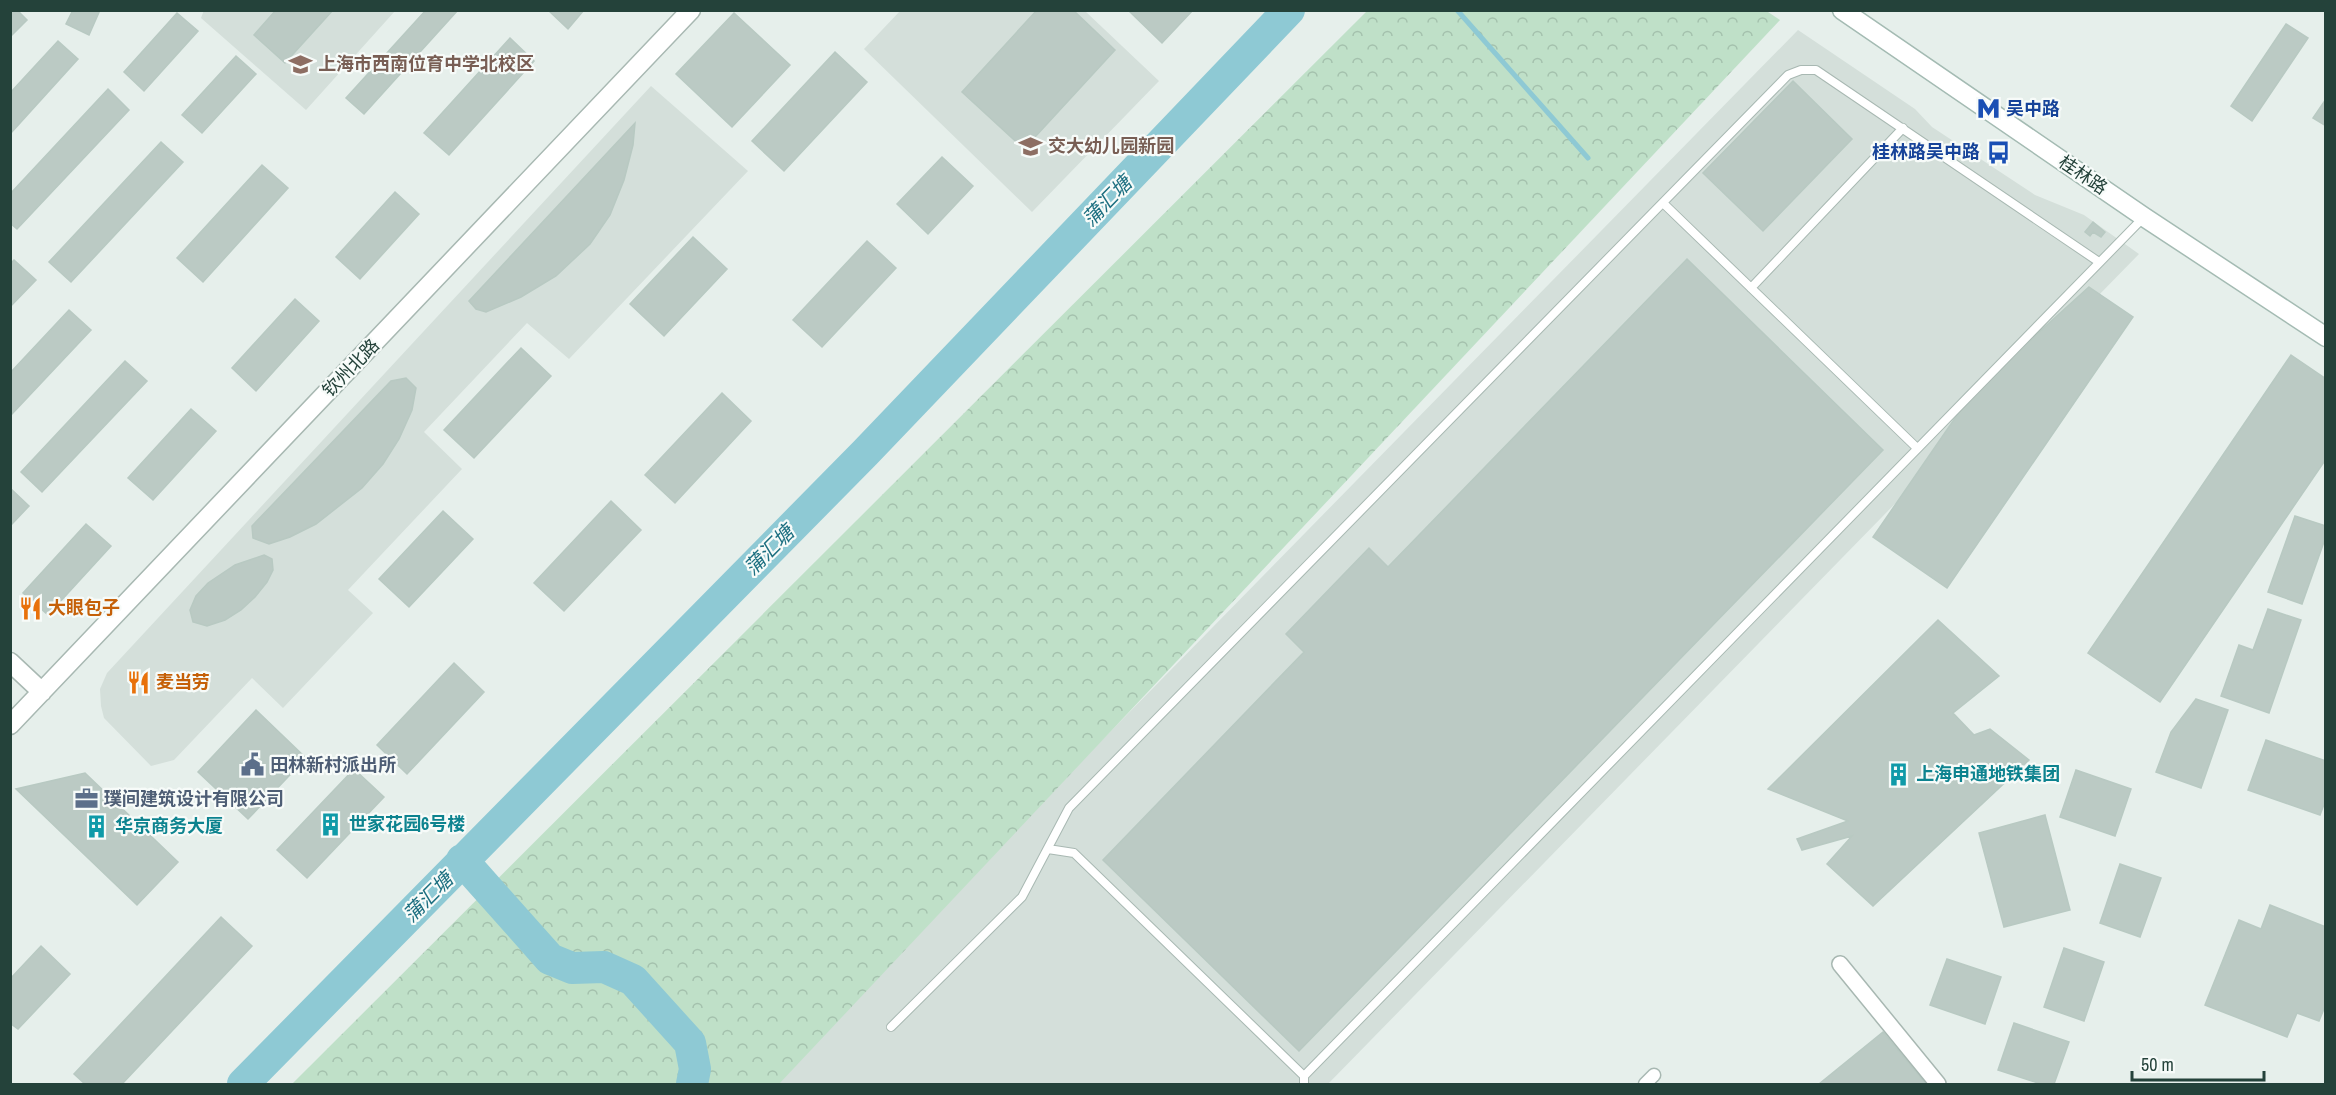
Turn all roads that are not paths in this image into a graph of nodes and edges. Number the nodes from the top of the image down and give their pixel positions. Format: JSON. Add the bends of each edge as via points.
{"nodes":[{"id":1,"x":691,"y":10,"type":"edge"},
{"id":2,"x":1842,"y":10,"type":"edge"},
{"id":3,"x":1903,"y":128,"type":"junction"},
{"id":4,"x":1663,"y":203,"type":"junction"},
{"id":5,"x":2144,"y":216,"type":"junction"},
{"id":6,"x":2099,"y":262,"type":"junction"},
{"id":7,"x":1750,"y":288,"type":"junction"},
{"id":8,"x":2325,"y":337,"type":"edge"},
{"id":9,"x":1917,"y":448,"type":"junction"},
{"id":10,"x":10,"y":662,"type":"edge"},
{"id":11,"x":42,"y":692,"type":"junction"},
{"id":12,"x":10,"y":725,"type":"edge"},
{"id":13,"x":1048,"y":849,"type":"junction"},
{"id":14,"x":1840,"y":964,"type":"dead end"},
{"id":15,"x":891,"y":1027,"type":"dead end"},
{"id":16,"x":1304,"y":1080,"type":"edge"},
{"id":17,"x":1938,"y":1084,"type":"edge"}],
"edges":[{"from":1,"to":11,"type":"street","name":"钦州北路"},
{"from":2,"to":5,"type":"street","name":"桂林路"},
{"from":3,"to":4,"type":"lane","via":[[1816,70],[1801,70],[1788,75]]},
{"from":3,"to":6,"type":"lane"},
{"from":3,"to":7,"type":"lane"},
{"from":4,"to":7,"type":"lane"},
{"from":4,"to":13,"type":"lane","via":[[1069,808]]},
{"from":5,"to":6,"type":"lane"},
{"from":5,"to":8,"type":"street","name":"桂林路"},
{"from":6,"to":9,"type":"lane"},
{"from":7,"to":9,"type":"lane"},
{"from":9,"to":16,"type":"lane"},
{"from":10,"to":11,"type":"street"},
{"from":11,"to":12,"type":"street","name":"钦州北路"},
{"from":13,"to":15,"type":"lane","via":[[1022,897]]},
{"from":13,"to":16,"type":"lane","via":[[1074,853]]},
{"from":14,"to":17,"type":"street"}]}
